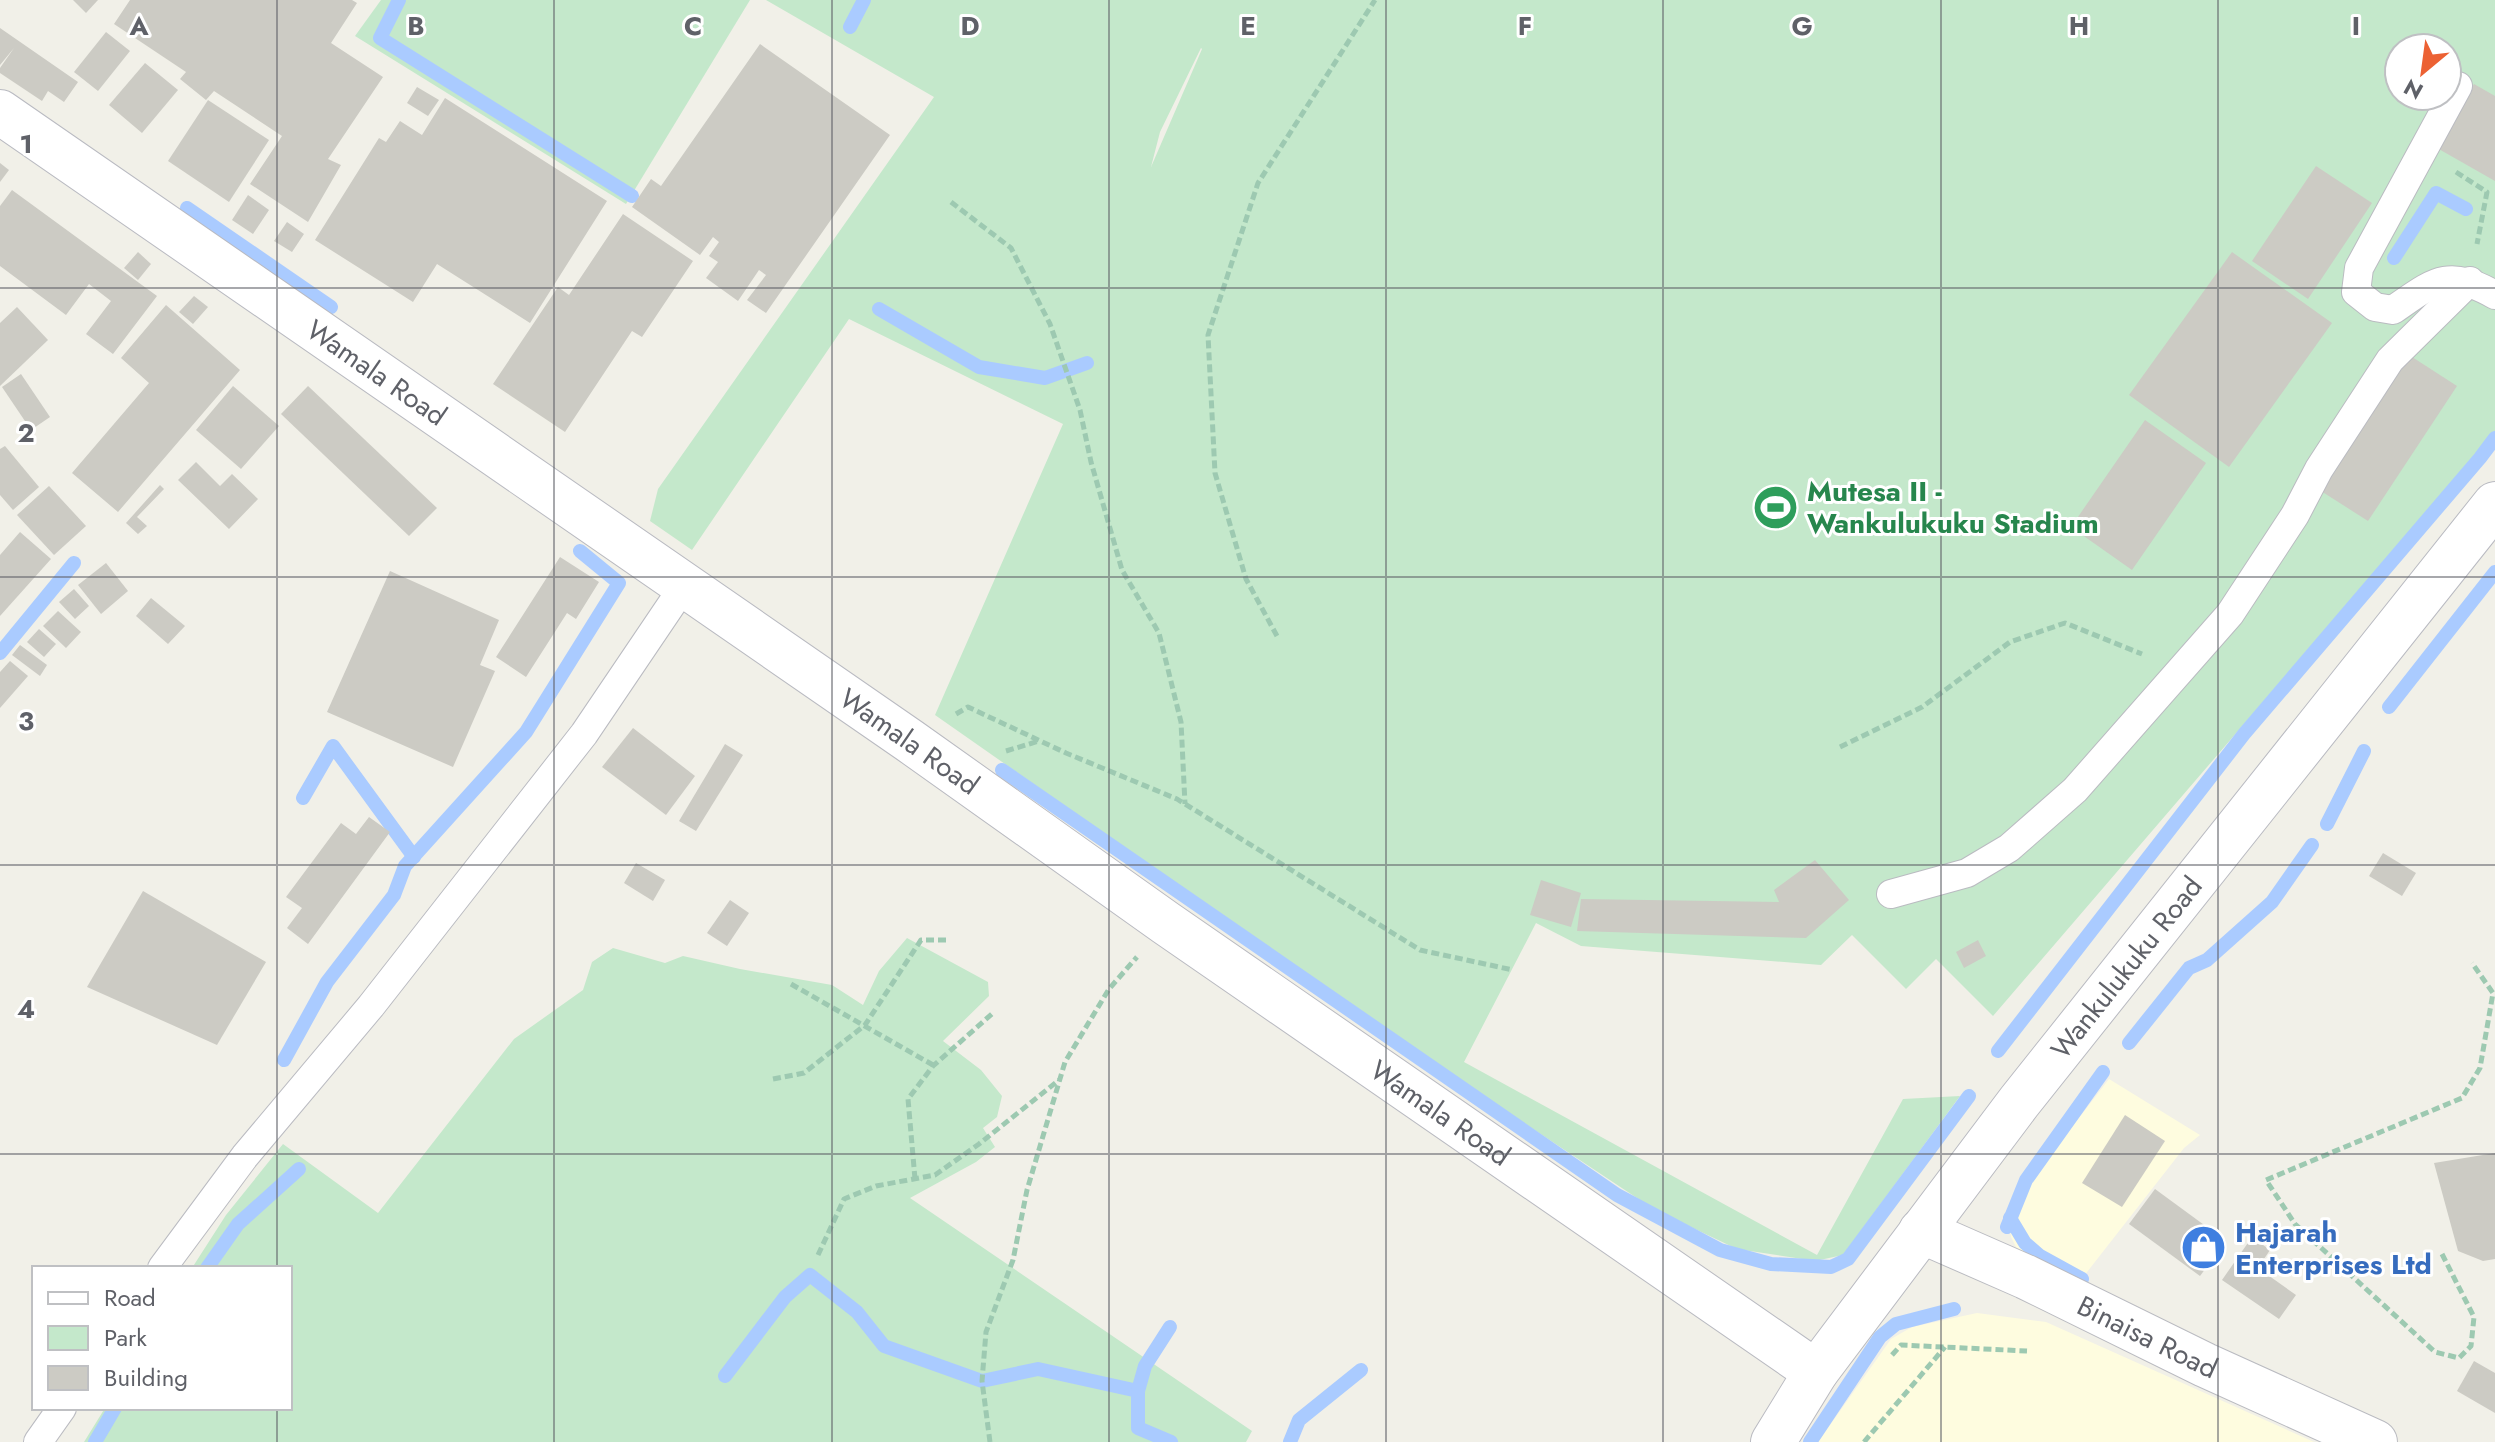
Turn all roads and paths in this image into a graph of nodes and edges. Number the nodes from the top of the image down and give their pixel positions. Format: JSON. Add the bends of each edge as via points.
{"nodes":[{"id":1,"x":1375,"y":0,"type":"edge"},
{"id":2,"x":0,"y":112,"type":"edge"},
{"id":3,"x":2445,"y":112,"type":"edge"},
{"id":4,"x":2424,"y":152,"type":"junction"},
{"id":5,"x":951,"y":202,"type":"dead end"},
{"id":6,"x":2470,"y":281,"type":"junction"},
{"id":7,"x":2495,"y":295,"type":"edge"},
{"id":8,"x":2495,"y":504,"type":"edge"},
{"id":9,"x":684,"y":586,"type":"junction"},
{"id":10,"x":1277,"y":636,"type":"dead end"},
{"id":11,"x":2180,"y":670,"type":"junction"},
{"id":12,"x":910,"y":741,"type":"junction"},
{"id":13,"x":1840,"y":747,"type":"dead end"},
{"id":14,"x":1185,"y":805,"type":"junction"},
{"id":15,"x":1891,"y":894,"type":"dead end"},
{"id":16,"x":1166,"y":923,"type":"junction"},
{"id":17,"x":948,"y":940,"type":"dead end"},
{"id":18,"x":2472,"y":963,"type":"dead end"},
{"id":19,"x":1513,"y":970,"type":"dead end"},
{"id":20,"x":791,"y":984,"type":"dead end"},
{"id":21,"x":993,"y":1013,"type":"dead end"},
{"id":22,"x":865,"y":1025,"type":"junction"},
{"id":23,"x":933,"y":1066,"type":"junction"},
{"id":24,"x":773,"y":1079,"type":"dead end"},
{"id":25,"x":1060,"y":1079,"type":"junction"},
{"id":26,"x":915,"y":1179,"type":"junction"},
{"id":27,"x":1921,"y":1231,"type":"junction"},
{"id":28,"x":2442,"y":1254,"type":"dead end"},
{"id":29,"x":818,"y":1255,"type":"dead end"},
{"id":30,"x":163,"y":1266,"type":"edge"},
{"id":31,"x":1946,"y":1346,"type":"junction"},
{"id":32,"x":2027,"y":1351,"type":"dead end"},
{"id":33,"x":1882,"y":1365,"type":"dead end"},
{"id":34,"x":1816,"y":1372,"type":"junction"},
{"id":35,"x":61,"y":1410,"type":"edge"},
{"id":36,"x":38,"y":1442,"type":"edge"},
{"id":37,"x":990,"y":1442,"type":"edge"},
{"id":38,"x":1773,"y":1442,"type":"edge"},
{"id":39,"x":1864,"y":1442,"type":"edge"},
{"id":40,"x":2375,"y":1442,"type":"edge"}],
"edges":[{"from":1,"to":10,"type":"path","via":[[1258,183],[1208,335],[1215,473],[1246,579]]},
{"from":2,"to":9,"type":"street","name":"Wamala Road"},
{"from":3,"to":4,"type":"lane"},
{"from":4,"to":6,"type":"path","via":[[2487,192]]},
{"from":4,"to":6,"type":"lane","via":[[2359,268],[2356,292],[2375,307],[2393,310],[2428,285]]},
{"from":5,"to":14,"type":"path","via":[[1011,248],[1050,324],[1080,410],[1122,570],[1159,633],[1181,722]]},
{"from":6,"to":7,"type":"lane"},
{"from":6,"to":11,"type":"lane","via":[[2390,360],[2230,614]]},
{"from":8,"to":27,"type":"street","name":"Wankulukuku Road"},
{"from":9,"to":12,"type":"street","name":"Wamala Road"},
{"from":9,"to":30,"type":"lane","via":[[584,734],[371,1006],[245,1156]]},
{"from":11,"to":13,"type":"path","via":[[2065,623],[2010,642],[1922,707]]},
{"from":11,"to":15,"type":"lane","via":[[2075,790],[2009,848],[1967,873]]},
{"from":12,"to":14,"type":"path","via":[[968,707]]},
{"from":12,"to":16,"type":"street","name":"Wamala Road"},
{"from":14,"to":19,"type":"path","via":[[1420,950]]},
{"from":16,"to":25,"type":"path","via":[[1109,989]]},
{"from":16,"to":34,"type":"street","name":"Wamala Road"},
{"from":17,"to":22,"type":"path","via":[[921,940]]},
{"from":18,"to":28,"type":"path","via":[[2493,993],[2480,1068],[2462,1098],[2266,1180],[2295,1224],[2435,1352],[2459,1358],[2471,1346],[2474,1317]]},
{"from":20,"to":22,"type":"path"},
{"from":21,"to":23,"type":"path"},
{"from":22,"to":23,"type":"path"},
{"from":22,"to":24,"type":"path","via":[[804,1073]]},
{"from":23,"to":26,"type":"path","via":[[908,1099]]},
{"from":25,"to":26,"type":"path","via":[[935,1175]]},
{"from":25,"to":37,"type":"path","via":[[1027,1190],[1013,1260],[986,1332],[982,1381]]},
{"from":26,"to":29,"type":"path","via":[[844,1199]]},
{"from":27,"to":34,"type":"street","name":"Wankulukuku Road"},
{"from":27,"to":40,"type":"street","name":"Binaisa Road"},
{"from":31,"to":32,"type":"path"},
{"from":31,"to":33,"type":"path","via":[[1901,1345]]},
{"from":31,"to":39,"type":"path"},
{"from":34,"to":38,"type":"street","name":"Wankulukuku Road"},
{"from":35,"to":36,"type":"lane"}]}
